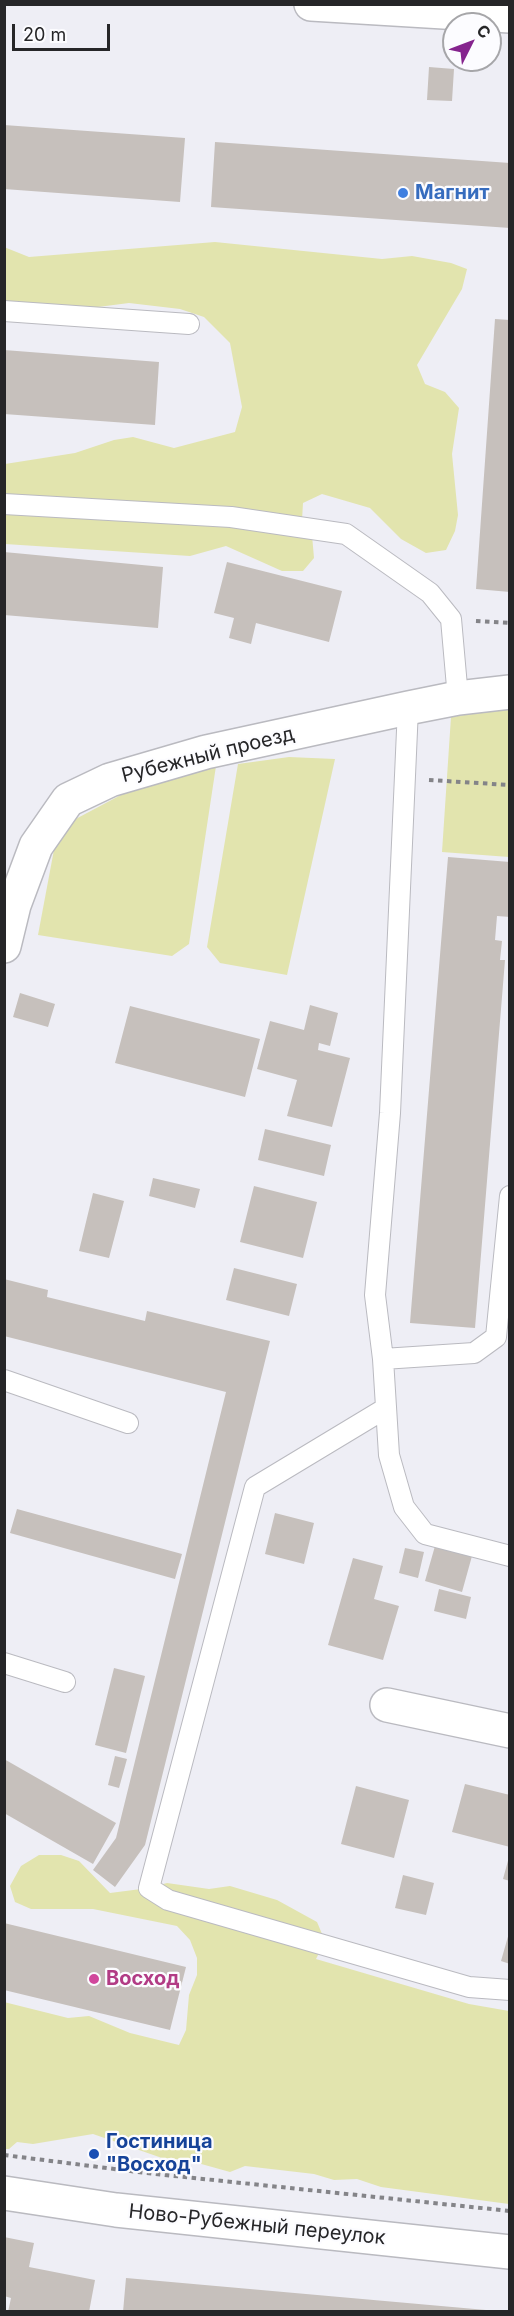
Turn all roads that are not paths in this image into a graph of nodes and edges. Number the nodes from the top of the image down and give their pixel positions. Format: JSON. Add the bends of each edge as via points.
{"nodes":[{"id":1,"x":311,"y":4,"type":"edge"},
{"id":2,"x":510,"y":16,"type":"edge"},
{"id":3,"x":4,"y":311,"type":"edge"},
{"id":4,"x":189,"y":324,"type":"dead end"},
{"id":5,"x":4,"y":504,"type":"edge"},
{"id":6,"x":510,"y":692,"type":"edge"},
{"id":7,"x":458,"y":698,"type":"junction"},
{"id":8,"x":408,"y":708,"type":"junction"},
{"id":9,"x":9,"y":905,"type":"edge"},
{"id":10,"x":4,"y":946,"type":"edge"},
{"id":11,"x":510,"y":1196,"type":"edge"},
{"id":12,"x":383,"y":1359,"type":"junction"},
{"id":13,"x":4,"y":1380,"type":"edge"},
{"id":14,"x":386,"y":1408,"type":"junction"},
{"id":15,"x":128,"y":1424,"type":"dead end"},
{"id":16,"x":510,"y":1556,"type":"edge"},
{"id":17,"x":4,"y":1663,"type":"edge"},
{"id":18,"x":65,"y":1682,"type":"dead end"},
{"id":19,"x":387,"y":1705,"type":"dead end"},
{"id":20,"x":510,"y":1731,"type":"edge"},
{"id":21,"x":510,"y":1990,"type":"edge"},
{"id":22,"x":4,"y":2193,"type":"edge"},
{"id":23,"x":510,"y":2252,"type":"edge"}],
"edges":[{"from":1,"to":2,"type":"street"},
{"from":3,"to":4,"type":"lane"},
{"from":5,"to":7,"type":"lane","via":[[231,517],[346,534],[430,593],[451,619]]},
{"from":6,"to":7,"type":"street","name":"Рубежный проезд"},
{"from":7,"to":8,"type":"street","name":"Рубежный проезд"},
{"from":8,"to":9,"type":"street","name":"Рубежный проезд","via":[[206,752],[110,780],[68,800],[36,846]]},
{"from":8,"to":12,"type":"lane","via":[[390,1113],[375,1295]]},
{"from":9,"to":10,"type":"street","name":"Рубежный проезд"},
{"from":11,"to":12,"type":"lane","via":[[496,1337],[474,1353]]},
{"from":12,"to":14,"type":"lane"},
{"from":13,"to":15,"type":"lane"},
{"from":14,"to":16,"type":"lane","via":[[389,1455],[404,1507],[425,1534]]},
{"from":14,"to":21,"type":"lane","via":[[255,1486],[149,1888],[168,1900],[458,1984]]},
{"from":17,"to":18,"type":"lane"},
{"from":19,"to":20,"type":"street"},
{"from":22,"to":23,"type":"street","name":"Ново-Рубежный переулок","via":[[116,2210]]}]}
